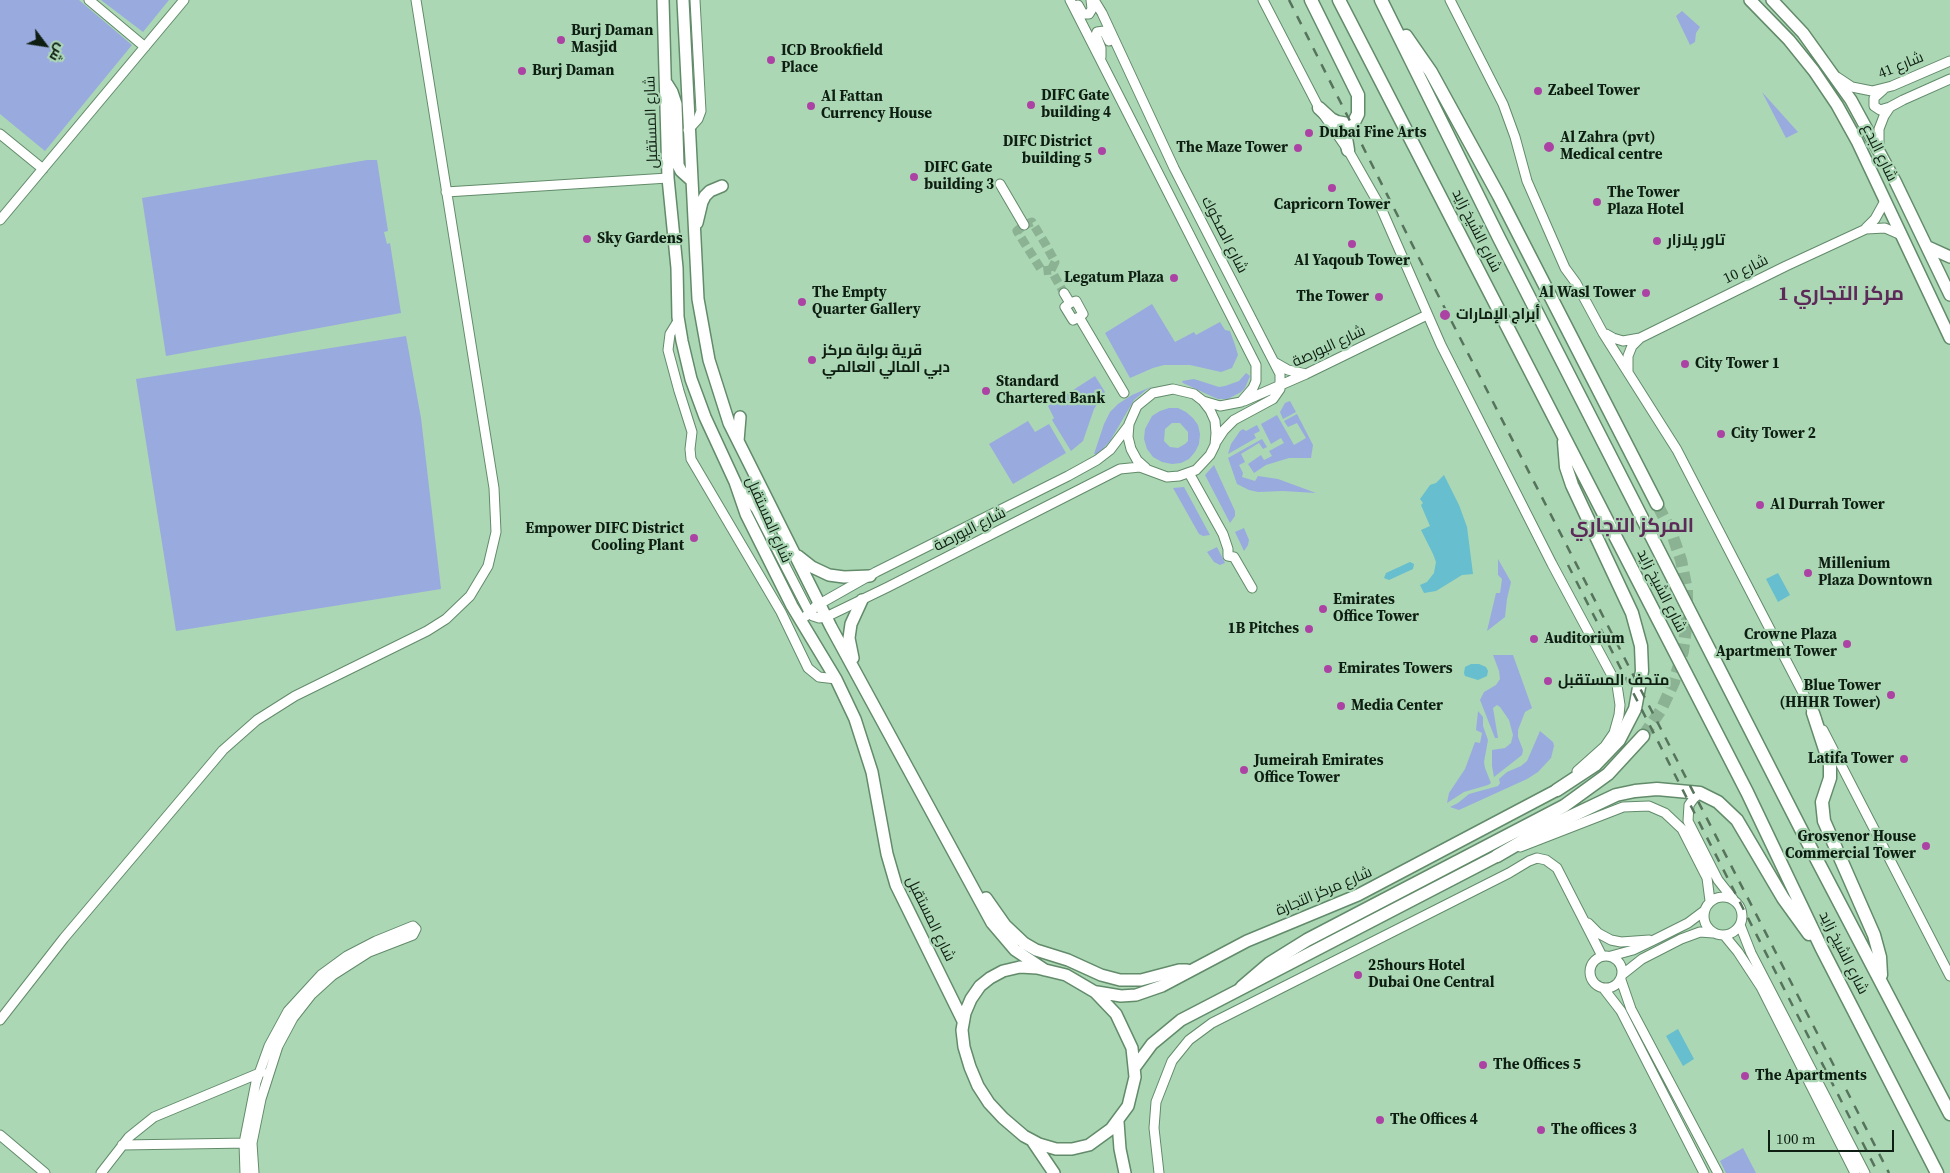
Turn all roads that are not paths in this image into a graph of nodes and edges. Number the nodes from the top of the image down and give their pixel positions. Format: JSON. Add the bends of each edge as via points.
{"nodes":[{"id":1,"x":89,"y":0,"type":"edge"},
{"id":2,"x":184,"y":0,"type":"edge"},
{"id":3,"x":416,"y":0,"type":"edge"},
{"id":4,"x":663,"y":0,"type":"edge"},
{"id":5,"x":683,"y":0,"type":"edge"},
{"id":6,"x":695,"y":0,"type":"edge"},
{"id":7,"x":1070,"y":0,"type":"edge"},
{"id":8,"x":1075,"y":0,"type":"edge"},
{"id":9,"x":1092,"y":0,"type":"edge"},
{"id":10,"x":1263,"y":0,"type":"edge"},
{"id":11,"x":1311,"y":0,"type":"edge"},
{"id":12,"x":1338,"y":0,"type":"edge"},
{"id":13,"x":1381,"y":0,"type":"edge"},
{"id":14,"x":1450,"y":0,"type":"edge"},
{"id":15,"x":1750,"y":0,"type":"edge"},
{"id":16,"x":1772,"y":0,"type":"edge"},
{"id":17,"x":1391,"y":19,"type":"junction"},
{"id":18,"x":145,"y":47,"type":"junction"},
{"id":19,"x":1100,"y":60,"type":"junction"},
{"id":20,"x":1950,"y":61,"type":"edge"},
{"id":21,"x":1835,"y":76,"type":"junction"},
{"id":22,"x":1950,"y":79,"type":"edge"},
{"id":23,"x":666,"y":83,"type":"junction"},
{"id":24,"x":1134,"y":83,"type":"junction"},
{"id":25,"x":1885,"y":88,"type":"junction"},
{"id":26,"x":1890,"y":107,"type":"junction"},
{"id":27,"x":1319,"y":108,"type":"junction"},
{"id":28,"x":1352,"y":125,"type":"junction"},
{"id":29,"x":688,"y":130,"type":"junction"},
{"id":30,"x":0,"y":134,"type":"edge"},
{"id":31,"x":1879,"y":149,"type":"junction"},
{"id":32,"x":1348,"y":150,"type":"junction"},
{"id":33,"x":42,"y":169,"type":"junction"},
{"id":34,"x":668,"y":178,"type":"junction"},
{"id":35,"x":691,"y":180,"type":"junction"},
{"id":36,"x":1000,"y":184,"type":"dead end"},
{"id":37,"x":722,"y":186,"type":"dead end"},
{"id":38,"x":446,"y":192,"type":"junction"},
{"id":39,"x":1885,"y":201,"type":"junction"},
{"id":40,"x":0,"y":220,"type":"edge"},
{"id":41,"x":1024,"y":225,"type":"dead end"},
{"id":42,"x":1866,"y":228,"type":"junction"},
{"id":43,"x":694,"y":229,"type":"junction"},
{"id":44,"x":1901,"y":235,"type":"junction"},
{"id":45,"x":1928,"y":247,"type":"junction"},
{"id":46,"x":1950,"y":257,"type":"edge"},
{"id":47,"x":1064,"y":293,"type":"tunnel mouth"},
{"id":48,"x":1950,"y":295,"type":"edge"},
{"id":49,"x":1427,"y":315,"type":"junction"},
{"id":50,"x":678,"y":321,"type":"junction"},
{"id":51,"x":1604,"y":333,"type":"junction"},
{"id":52,"x":1640,"y":338,"type":"junction"},
{"id":53,"x":1950,"y":338,"type":"edge"},
{"id":54,"x":1274,"y":362,"type":"junction"},
{"id":55,"x":1629,"y":373,"type":"junction"},
{"id":56,"x":1306,"y":374,"type":"junction"},
{"id":57,"x":1281,"y":385,"type":"junction"},
{"id":58,"x":1124,"y":393,"type":"dead end"},
{"id":59,"x":1203,"y":401,"type":"junction"},
{"id":60,"x":1241,"y":402,"type":"junction"},
{"id":61,"x":740,"y":417,"type":"dead end"},
{"id":62,"x":1129,"y":424,"type":"junction"},
{"id":63,"x":1564,"y":440,"type":"junction"},
{"id":64,"x":738,"y":443,"type":"junction"},
{"id":65,"x":1214,"y":445,"type":"junction"},
{"id":66,"x":1146,"y":468,"type":"junction"},
{"id":67,"x":1190,"y":473,"type":"junction"},
{"id":68,"x":735,"y":482,"type":"junction"},
{"id":69,"x":1657,"y":504,"type":"tunnel mouth"},
{"id":70,"x":791,"y":548,"type":"junction"},
{"id":71,"x":870,"y":576,"type":"junction"},
{"id":72,"x":1252,"y":588,"type":"dead end"},
{"id":73,"x":862,"y":600,"type":"junction"},
{"id":74,"x":820,"y":604,"type":"junction"},
{"id":75,"x":809,"y":612,"type":"junction"},
{"id":76,"x":826,"y":617,"type":"junction"},
{"id":77,"x":803,"y":625,"type":"junction"},
{"id":78,"x":855,"y":670,"type":"junction"},
{"id":79,"x":836,"y":679,"type":"junction"},
{"id":80,"x":1813,"y":713,"type":"junction"},
{"id":81,"x":1643,"y":736,"type":"tunnel mouth"},
{"id":82,"x":1557,"y":790,"type":"junction"},
{"id":83,"x":1700,"y":793,"type":"junction"},
{"id":84,"x":1496,"y":856,"type":"junction"},
{"id":85,"x":969,"y":881,"type":"junction"},
{"id":86,"x":1733,"y":899,"type":"junction"},
{"id":87,"x":1710,"y":901,"type":"junction"},
{"id":88,"x":1704,"y":910,"type":"junction"},
{"id":89,"x":1579,"y":912,"type":"junction"},
{"id":90,"x":1740,"y":925,"type":"junction"},
{"id":91,"x":1719,"y":935,"type":"junction"},
{"id":92,"x":1656,"y":939,"type":"junction"},
{"id":93,"x":1821,"y":947,"type":"junction"},
{"id":94,"x":1607,"y":956,"type":"junction"},
{"id":95,"x":1045,"y":970,"type":"junction"},
{"id":96,"x":1191,"y":970,"type":"junction"},
{"id":97,"x":1950,"y":976,"type":"edge"},
{"id":98,"x":1622,"y":977,"type":"junction"},
{"id":99,"x":1881,"y":980,"type":"junction"},
{"id":100,"x":1242,"y":987,"type":"junction"},
{"id":101,"x":1604,"y":988,"type":"junction"},
{"id":102,"x":1095,"y":992,"type":"junction"},
{"id":103,"x":0,"y":1020,"type":"edge"},
{"id":104,"x":963,"y":1021,"type":"junction"},
{"id":105,"x":1135,"y":1067,"type":"junction"},
{"id":106,"x":269,"y":1069,"type":"junction"},
{"id":107,"x":258,"y":1073,"type":"junction"},
{"id":108,"x":1950,"y":1114,"type":"edge"},
{"id":109,"x":1118,"y":1122,"type":"junction"},
{"id":110,"x":0,"y":1135,"type":"edge"},
{"id":111,"x":1031,"y":1141,"type":"junction"},
{"id":112,"x":248,"y":1143,"type":"junction"},
{"id":113,"x":122,"y":1145,"type":"junction"},
{"id":114,"x":250,"y":1172,"type":"edge"},
{"id":115,"x":45,"y":1173,"type":"edge"},
{"id":116,"x":101,"y":1173,"type":"edge"},
{"id":117,"x":1054,"y":1173,"type":"edge"},
{"id":118,"x":1125,"y":1173,"type":"edge"},
{"id":119,"x":1159,"y":1173,"type":"edge"},
{"id":120,"x":1704,"y":1173,"type":"edge"},
{"id":121,"x":1718,"y":1173,"type":"edge"},
{"id":122,"x":1855,"y":1173,"type":"edge"},
{"id":123,"x":1865,"y":1173,"type":"edge"},
{"id":124,"x":1937,"y":1173,"type":"edge"}],
"edges":[{"from":1,"to":18,"type":"street"},
{"from":2,"to":18,"type":"street"},
{"from":3,"to":38,"type":"street"},
{"from":4,"to":23,"type":"main road","name":"شارع المستقبل"},
{"from":5,"to":29,"type":"main road","name":"شارع المستقبل"},
{"from":6,"to":29,"type":"street","via":[[701,110]]},
{"from":7,"to":19,"type":"street","name":"شارع الصكوك"},
{"from":8,"to":9,"type":"street","via":[[1085,15],[1092,11]]},
{"from":9,"to":24,"type":"street","name":"شارع الصكوك","via":[[1102,13]]},
{"from":10,"to":27,"type":"street"},
{"from":11,"to":28,"type":"highway","via":[[1356,88],[1359,108]]},
{"from":12,"to":63,"type":"highway","name":"شارع الشيخ زايد"},
{"from":13,"to":17,"type":"highway","name":"شارع الشيخ زايد"},
{"from":14,"to":51,"type":"street","via":[[1503,104],[1527,181],[1565,268]]},
{"from":15,"to":39,"type":"main road","name":"شارع البدع","via":[[1789,40],[1837,105],[1858,141]]},
{"from":16,"to":21,"type":"main road","name":"شارع البدع","via":[[1803,33]]},
{"from":17,"to":69,"type":"highway","via":[[1418,53],[1452,109]]},
{"from":17,"to":99,"type":"highway","name":"شارع الشيخ زايد","via":[[1504,247]]},
{"from":18,"to":33,"type":"street"},
{"from":19,"to":24,"type":"street","via":[[1101,48],[1096,35],[1100,30],[1105,32]]},
{"from":19,"to":60,"type":"street","name":"شارع الصكوك","via":[[1256,365],[1256,381]]},
{"from":20,"to":25,"type":"street","name":"شارع 41"},
{"from":21,"to":25,"type":"street","name":"شارع 41","via":[[1859,90]]},
{"from":21,"to":31,"type":"main road","name":"شارع البدع"},
{"from":22,"to":26,"type":"street","name":"شارع 41"},
{"from":23,"to":34,"type":"main road","name":"شارع المستقبل"},
{"from":23,"to":35,"type":"main road","via":[[676,104],[678,165]]},
{"from":24,"to":54,"type":"street","name":"شارع الصكوك"},
{"from":25,"to":26,"type":"street","via":[[1873,103],[1880,110]]},
{"from":26,"to":31,"type":"street","via":[[1879,129]]},
{"from":27,"to":28,"type":"highway","via":[[1337,122]]},
{"from":27,"to":32,"type":"street"},
{"from":28,"to":32,"type":"highway","via":[[1346,138]]},
{"from":29,"to":35,"type":"main road","name":"شارع المستقبل"},
{"from":30,"to":33,"type":"street"},
{"from":31,"to":45,"type":"main road","name":"شارع البدع"},
{"from":32,"to":49,"type":"street","via":[[1391,227]]},
{"from":33,"to":40,"type":"street"},
{"from":34,"to":38,"type":"street"},
{"from":34,"to":50,"type":"main road","name":"شارع المستقبل","via":[[677,268]]},
{"from":35,"to":43,"type":"main road","name":"شارع المستقبل"},
{"from":36,"to":41,"type":"street"},
{"from":37,"to":43,"type":"main road","via":[[705,196]]},
{"from":38,"to":103,"type":"street","via":[[496,504],[495,544],[483,576],[467,600],[446,619],[295,696],[234,739],[207,766],[79,919]]},
{"from":39,"to":42,"type":"street","name":"شارع 10","via":[[1879,214]]},
{"from":39,"to":44,"type":"main road","name":"شارع البدع"},
{"from":42,"to":44,"type":"street","via":[[1885,228]]},
{"from":42,"to":52,"type":"street","name":"شارع 10"},
{"from":43,"to":64,"type":"main road","name":"شارع المستقبل","via":[[704,338],[715,381]]},
{"from":44,"to":53,"type":"main road","name":"شارع البدع"},
{"from":45,"to":46,"type":"main road"},
{"from":45,"to":48,"type":"main road","name":"شارع البدع"},
{"from":47,"to":58,"type":"street","via":[[1070,303],[1076,301],[1083,314],[1079,318]]},
{"from":49,"to":56,"type":"street","name":"شارع البورصة"},
{"from":49,"to":82,"type":"street","via":[[1479,423],[1618,690],[1619,715],[1609,740]]},
{"from":50,"to":68,"type":"main road","name":"شارع المستقبل","via":[[698,398]]},
{"from":50,"to":79,"type":"street","via":[[668,345],[692,432],[691,459],[781,612],[808,668],[819,677]]},
{"from":51,"to":52,"type":"street","name":"شارع 10","via":[[1618,340]]},
{"from":51,"to":55,"type":"street"},
{"from":52,"to":55,"type":"street","via":[[1628,356]]},
{"from":54,"to":56,"type":"street","via":[[1288,370]]},
{"from":54,"to":57,"type":"street","name":"شارع الصكوك"},
{"from":55,"to":80,"type":"street","via":[[1683,461]]},
{"from":56,"to":57,"type":"street","name":"شارع البورصة"},
{"from":57,"to":60,"type":"street","name":"شارع البورصة"},
{"from":57,"to":65,"type":"street","via":[[1270,402],[1230,423]]},
{"from":59,"to":60,"type":"street","via":[[1220,406]]},
{"from":59,"to":62,"type":"street","via":[[1183,390],[1153,393],[1137,406]]},
{"from":59,"to":65,"type":"street","via":[[1215,421]]},
{"from":61,"to":64,"type":"main road"},
{"from":62,"to":66,"type":"street","via":[[1131,449]]},
{"from":62,"to":71,"type":"street","name":"شارع البورصة","via":[[1110,450],[1080,470]]},
{"from":63,"to":82,"type":"highway","via":[[1572,485],[1635,623],[1641,646],[1642,671],[1635,709],[1619,740],[1596,765]]},
{"from":63,"to":93,"type":"highway","name":"شارع الشيخ زايد","via":[[1747,792]]},
{"from":64,"to":70,"type":"main road","name":"شارع المستقبل"},
{"from":65,"to":67,"type":"street","via":[[1206,461]]},
{"from":66,"to":67,"type":"street","via":[[1167,477]]},
{"from":66,"to":73,"type":"street","name":"شارع البورصة","via":[[1126,467],[1114,471]]},
{"from":67,"to":72,"type":"street","via":[[1223,534],[1228,556],[1234,557]]},
{"from":68,"to":75,"type":"street","via":[[756,509]]},
{"from":68,"to":77,"type":"main road","name":"شارع المستقبل","via":[[746,514]]},
{"from":70,"to":71,"type":"main road","via":[[812,567],[829,575]]},
{"from":70,"to":74,"type":"main road","name":"شارع المستقبل"},
{"from":71,"to":74,"type":"street","name":"شارع البورصة"},
{"from":73,"to":76,"type":"street","name":"شارع البورصة"},
{"from":73,"to":78,"type":"main road","via":[[852,618],[850,631]]},
{"from":74,"to":75,"type":"street","name":"شارع البورصة"},
{"from":74,"to":76,"type":"main road","name":"شارع المستقبل"},
{"from":75,"to":76,"type":"street","via":[[816,618]]},
{"from":75,"to":77,"type":"street","name":"شارع البورصة"},
{"from":76,"to":78,"type":"main road","name":"شارع المستقبل"},
{"from":77,"to":79,"type":"main road","name":"شارع المستقبل"},
{"from":78,"to":85,"type":"main road","name":"شارع المستقبل"},
{"from":79,"to":104,"type":"main road","name":"شارع المستقبل","via":[[868,756],[896,885]]},
{"from":80,"to":97,"type":"street"},
{"from":80,"to":99,"type":"highway","via":[[1830,765],[1830,778],[1822,802],[1824,821],[1874,935],[1880,957]]},
{"from":81,"to":100,"type":"highway","via":[[1608,774],[1564,806],[1307,940]]},
{"from":82,"to":96,"type":"main road","name":"شارع مركز التجارة","via":[[1358,896],[1266,933]]},
{"from":83,"to":84,"type":"highway","via":[[1657,789],[1616,795]]},
{"from":83,"to":86,"type":"street","via":[[1689,805],[1688,821],[1718,880]]},
{"from":83,"to":93,"type":"highway","via":[[1718,802],[1737,820],[1791,911]]},
{"from":84,"to":87,"type":"street","via":[[1623,806],[1649,806],[1665,813],[1682,830],[1707,878]]},
{"from":84,"to":100,"type":"main road"},
{"from":85,"to":95,"type":"main road","name":"شارع المستقبل","via":[[992,923],[1007,942]]},
{"from":85,"to":96,"type":"main road","via":[[1011,932],[1036,950],[1068,960],[1101,976],[1120,980],[1141,980]]},
{"from":86,"to":87,"type":"street","via":[[1722,896]]},
{"from":86,"to":90,"type":"street","via":[[1742,914]]},
{"from":87,"to":88,"type":"street"},
{"from":88,"to":91,"type":"street","via":[[1706,927]]},
{"from":88,"to":92,"type":"street","via":[[1688,923]]},
{"from":89,"to":92,"type":"street","via":[[1598,933],[1611,940]]},
{"from":89,"to":94,"type":"street"},
{"from":89,"to":119,"type":"street","via":[[1557,868],[1546,860],[1533,859],[1212,1023],[1182,1046],[1164,1079],[1155,1107]]},
{"from":90,"to":91,"type":"street","via":[[1733,932]]},
{"from":90,"to":123,"type":"street","via":[[1751,953]]},
{"from":91,"to":98,"type":"street","via":[[1700,932],[1681,939],[1642,959]]},
{"from":91,"to":122,"type":"street","via":[[1738,952],[1761,987]]},
{"from":92,"to":94,"type":"street","via":[[1633,950]]},
{"from":93,"to":124,"type":"highway","name":"شارع الشيخ زايد"},
{"from":94,"to":98,"type":"street","via":[[1619,961]]},
{"from":94,"to":101,"type":"street","via":[[1592,965],[1590,974],[1594,983]]},
{"from":95,"to":102,"type":"main road","via":[[1066,975]]},
{"from":95,"to":104,"type":"main road","via":[[1020,967],[995,975],[975,992]]},
{"from":96,"to":102,"type":"main road","name":"شارع مركز التجارة","via":[[1162,986],[1136,995],[1112,996]]},
{"from":98,"to":101,"type":"street","via":[[1614,987]]},
{"from":98,"to":121,"type":"street","via":[[1631,1009]]},
{"from":99,"to":108,"type":"highway","name":"شارع الشيخ زايد"},
{"from":100,"to":105,"type":"main road","via":[[1170,1027]]},
{"from":101,"to":120,"type":"street","via":[[1621,1011]]},
{"from":102,"to":105,"type":"main road","via":[[1110,1006],[1120,1022],[1132,1048]]},
{"from":104,"to":111,"type":"main road","via":[[964,1047],[978,1086],[1003,1118]]},
{"from":105,"to":109,"type":"main road","via":[[1132,1096]]},
{"from":106,"to":107,"type":"street"},
{"from":106,"to":107,"type":"street","via":[[289,1024],[322,985],[357,959],[413,935],[415,928],[409,926],[361,948],[321,975],[298,998],[280,1025]]},
{"from":106,"to":112,"type":"street"},
{"from":107,"to":112,"type":"street"},
{"from":107,"to":113,"type":"street","via":[[145,1122]]},
{"from":109,"to":111,"type":"main road","via":[[1100,1139],[1081,1147],[1056,1148]]},
{"from":109,"to":118,"type":"main road"},
{"from":110,"to":115,"type":"street"},
{"from":111,"to":117,"type":"main road"},
{"from":112,"to":113,"type":"street"},
{"from":112,"to":114,"type":"street"},
{"from":113,"to":116,"type":"street"}]}
